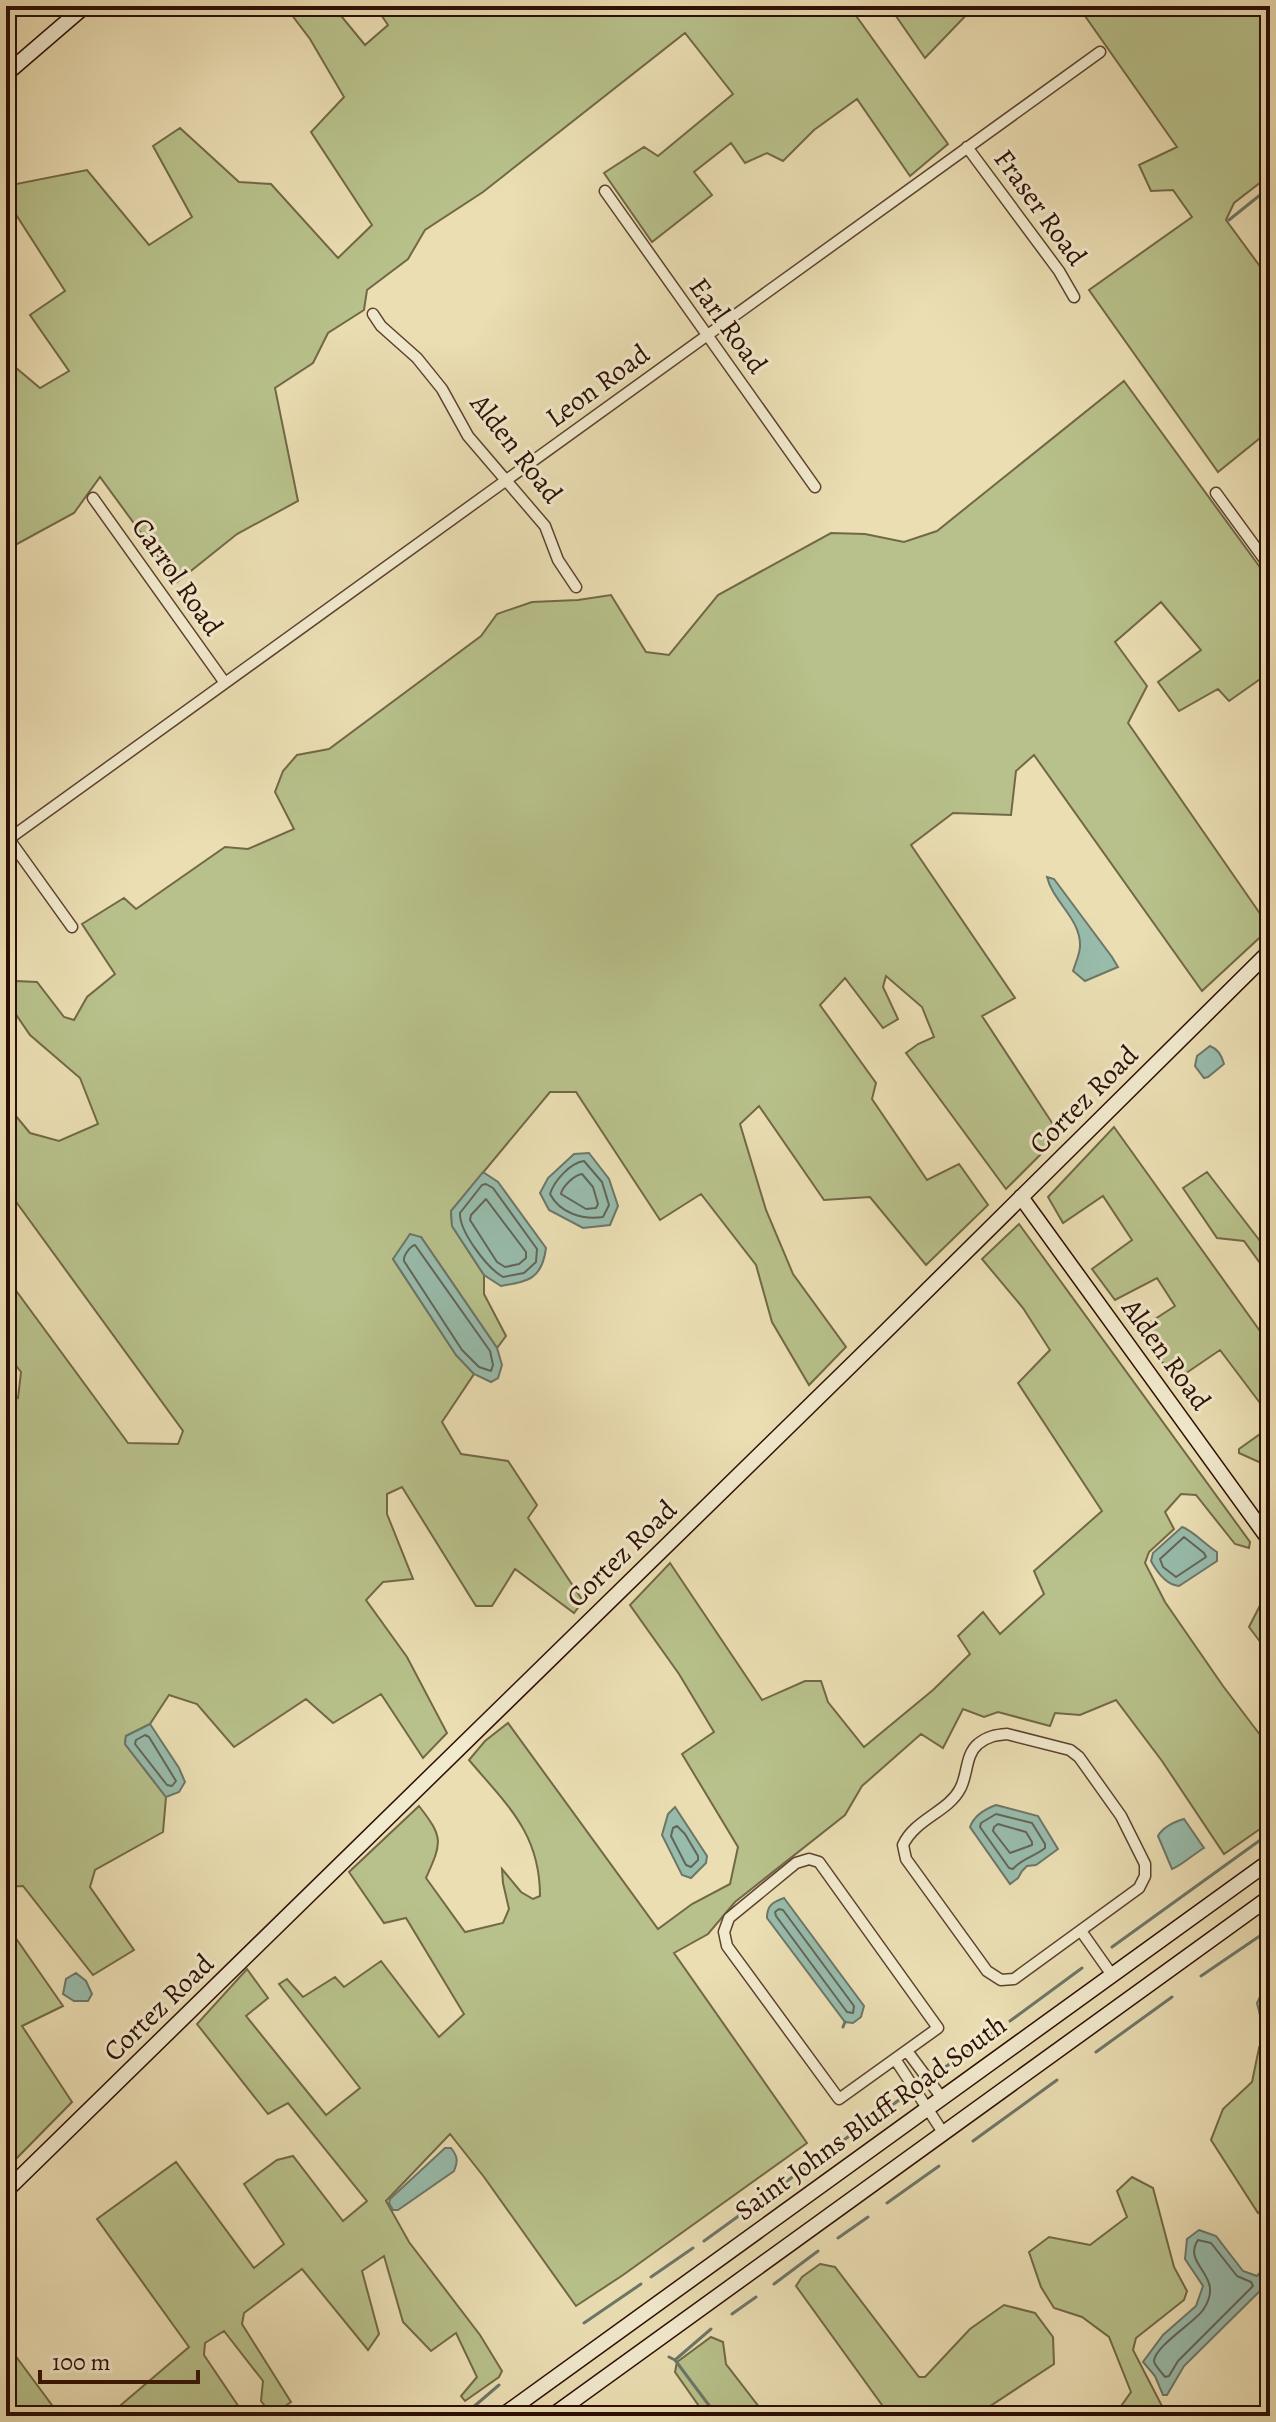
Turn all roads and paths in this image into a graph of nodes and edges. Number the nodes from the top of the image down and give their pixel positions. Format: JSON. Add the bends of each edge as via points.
{"nodes":[{"id":1,"x":85,"y":6,"type":"edge"},
{"id":2,"x":1100,"y":52,"type":"dead end"},
{"id":3,"x":6,"y":74,"type":"edge"},
{"id":4,"x":967,"y":147,"type":"junction"},
{"id":5,"x":605,"y":191,"type":"dead end"},
{"id":6,"x":1074,"y":297,"type":"dead end"},
{"id":7,"x":373,"y":314,"type":"dead end"},
{"id":8,"x":707,"y":335,"type":"junction"},
{"id":9,"x":505,"y":481,"type":"junction"},
{"id":10,"x":815,"y":487,"type":"dead end"},
{"id":11,"x":1216,"y":493,"type":"dead end"},
{"id":12,"x":93,"y":498,"type":"dead end"},
{"id":13,"x":1270,"y":567,"type":"edge"},
{"id":14,"x":576,"y":587,"type":"dead end"},
{"id":15,"x":225,"y":683,"type":"junction"},
{"id":16,"x":7,"y":838,"type":"edge"},
{"id":17,"x":72,"y":927,"type":"dead end"},
{"id":18,"x":1270,"y":951,"type":"edge"},
{"id":19,"x":1021,"y":1197,"type":"junction"},
{"id":20,"x":1270,"y":1541,"type":"edge"},
{"id":21,"x":1270,"y":1861,"type":"edge"},
{"id":22,"x":1270,"y":1897,"type":"edge"},
{"id":23,"x":1081,"y":1931,"type":"junction"},
{"id":24,"x":1112,"y":1975,"type":"junction"},
{"id":25,"x":907,"y":2051,"type":"junction"},
{"id":26,"x":895,"y":2059,"type":"junction"},
{"id":27,"x":942,"y":2098,"type":"junction"},
{"id":28,"x":927,"y":2109,"type":"junction"},
{"id":29,"x":944,"y":2134,"type":"junction"},
{"id":30,"x":6,"y":2191,"type":"edge"},
{"id":31,"x":536,"y":2392,"type":"junction"},
{"id":32,"x":502,"y":2416,"type":"edge"},
{"id":33,"x":553,"y":2416,"type":"edge"}],
"edges":[{"from":1,"to":3,"type":"street"},
{"from":2,"to":4,"type":"street","name":"Leon Road"},
{"from":4,"to":6,"type":"street","name":"Fraser Road"},
{"from":4,"to":8,"type":"street","name":"Leon Road"},
{"from":5,"to":8,"type":"street","name":"Earl Road"},
{"from":7,"to":9,"type":"street","name":"Alden Road","via":[[442,389],[468,436]]},
{"from":8,"to":9,"type":"street","name":"Leon Road"},
{"from":8,"to":10,"type":"street","name":"Earl Road"},
{"from":9,"to":14,"type":"street","name":"Alden Road","via":[[545,526]]},
{"from":9,"to":15,"type":"street","name":"Leon Road"},
{"from":11,"to":13,"type":"street"},
{"from":12,"to":15,"type":"street","name":"Carrol Road"},
{"from":15,"to":16,"type":"street","name":"Leon Road"},
{"from":16,"to":17,"type":"street"},
{"from":18,"to":19,"type":"street","name":"Cortez Road"},
{"from":19,"to":20,"type":"street","name":"Alden Road"},
{"from":19,"to":30,"type":"street","name":"Cortez Road"},
{"from":21,"to":24,"type":"street","name":"Saint Johns Bluff Road South"},
{"from":22,"to":29,"type":"street","name":"Saint Johns Bluff Road South"},
{"from":23,"to":23,"type":"street","via":[[1014,1979],[1001,1980],[987,1971],[906,1859],[903,1845],[909,1833],[960,1790],[970,1756],[992,1735],[1007,1734],[1079,1757],[1121,1816],[1145,1864],[1139,1888]]},
{"from":23,"to":24,"type":"street"},
{"from":24,"to":27,"type":"street","name":"Saint Johns Bluff Road South"},
{"from":25,"to":26,"type":"street"},
{"from":25,"to":26,"type":"street","via":[[938,2028],[819,1862],[796,1863],[729,1918],[727,1946],[839,2099]]},
{"from":25,"to":27,"type":"street"},
{"from":26,"to":28,"type":"street"},
{"from":27,"to":28,"type":"street","name":"Saint Johns Bluff Road South"},
{"from":28,"to":29,"type":"street"},
{"from":28,"to":31,"type":"street","name":"Saint Johns Bluff Road South"},
{"from":29,"to":33,"type":"street","name":"Saint Johns Bluff Road South"},
{"from":31,"to":32,"type":"street","name":"Saint Johns Bluff Road South"},
{"from":31,"to":33,"type":"street"}]}
